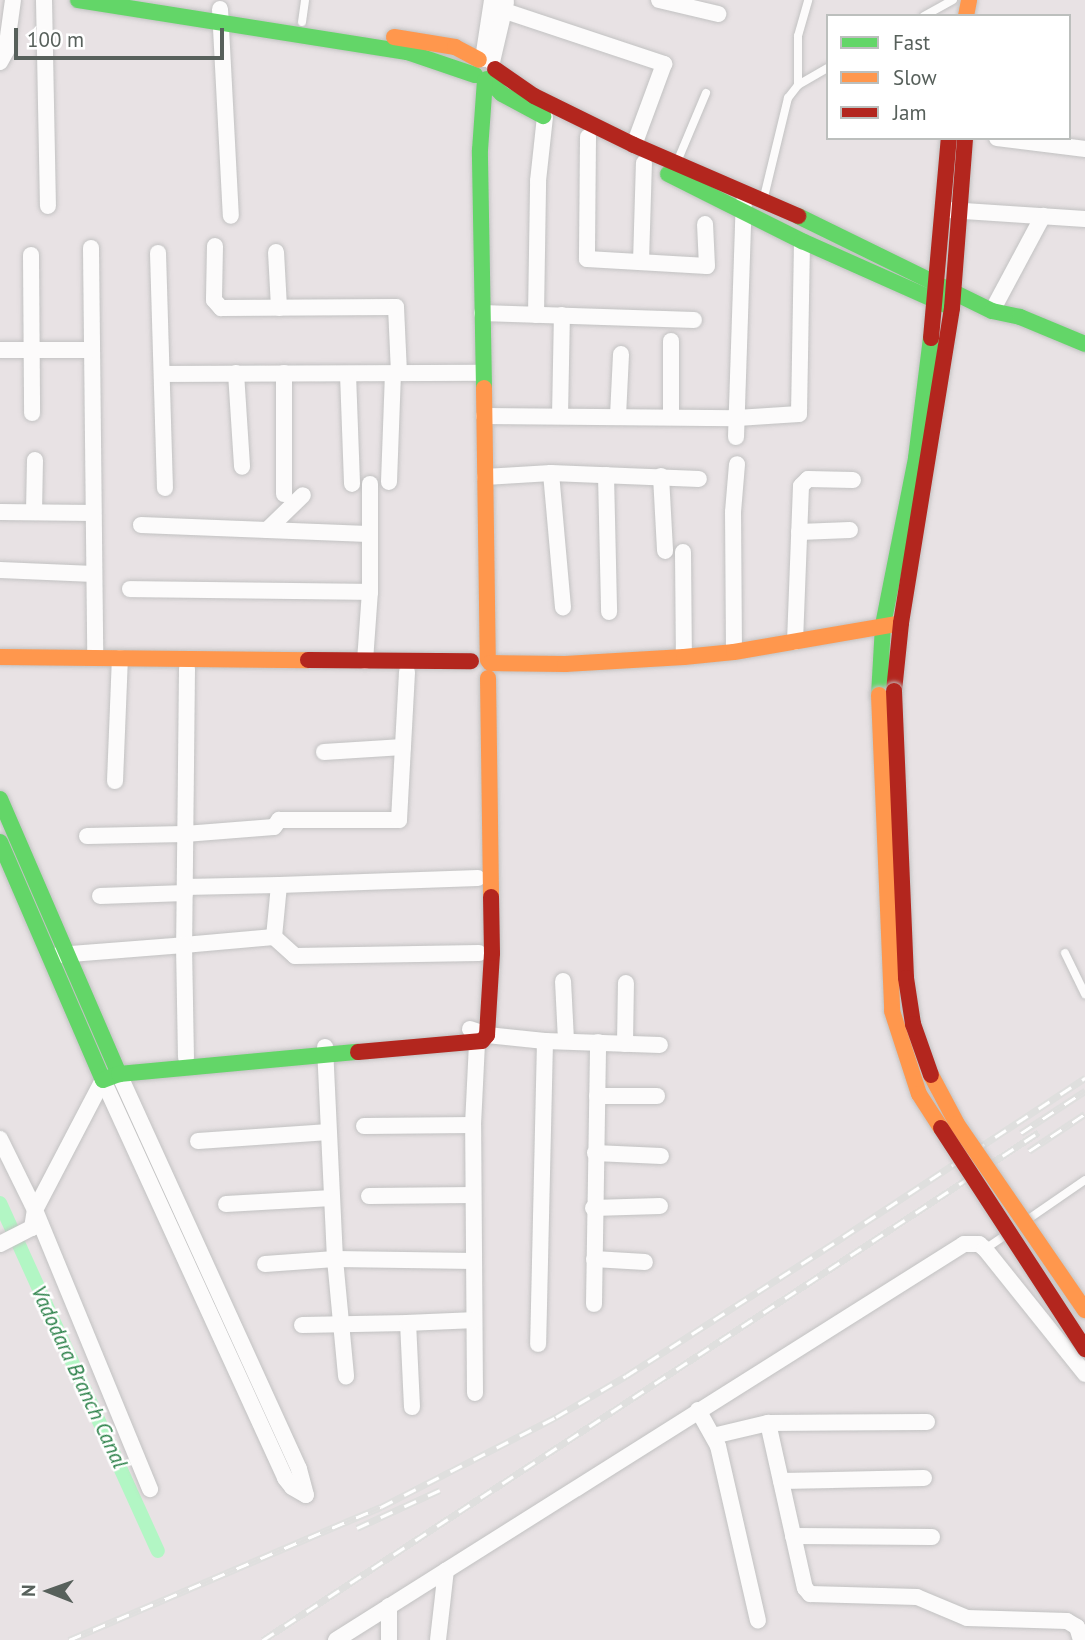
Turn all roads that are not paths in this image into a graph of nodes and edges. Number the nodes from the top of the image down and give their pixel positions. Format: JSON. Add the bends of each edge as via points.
{"nodes":[{"id":1,"x":13,"y":0,"type":"edge"},
{"id":2,"x":44,"y":0,"type":"edge"},
{"id":3,"x":78,"y":0,"type":"edge"},
{"id":4,"x":164,"y":0,"type":"edge"},
{"id":5,"x":304,"y":0,"type":"edge"},
{"id":6,"x":659,"y":0,"type":"edge"},
{"id":7,"x":808,"y":0,"type":"edge"},
{"id":8,"x":953,"y":0,"type":"edge"},
{"id":9,"x":501,"y":4,"type":"edge"},
{"id":10,"x":718,"y":14,"type":"dead end"},
{"id":11,"x":928,"y":14,"type":"edge"},
{"id":12,"x":220,"y":15,"type":"junction"},
{"id":13,"x":302,"y":22,"type":"junction"},
{"id":14,"x":0,"y":62,"type":"edge"},
{"id":15,"x":826,"y":69,"type":"edge"},
{"id":16,"x":484,"y":70,"type":"junction"},
{"id":17,"x":798,"y":85,"type":"junction"},
{"id":18,"x":706,"y":93,"type":"dead end"},
{"id":19,"x":545,"y":117,"type":"junction"},
{"id":20,"x":588,"y":137,"type":"junction"},
{"id":21,"x":950,"y":140,"type":"edge"},
{"id":22,"x":965,"y":140,"type":"edge"},
{"id":23,"x":1013,"y":140,"type":"edge"},
{"id":24,"x":634,"y":145,"type":"junction"},
{"id":25,"x":1085,"y":149,"type":"edge"},
{"id":26,"x":677,"y":162,"type":"junction"},
{"id":27,"x":644,"y":163,"type":"junction"},
{"id":28,"x":746,"y":193,"type":"junction"},
{"id":29,"x":764,"y":200,"type":"junction"},
{"id":30,"x":48,"y":205,"type":"dead end"},
{"id":31,"x":743,"y":209,"type":"junction"},
{"id":32,"x":951,"y":210,"type":"junction"},
{"id":33,"x":231,"y":216,"type":"dead end"},
{"id":34,"x":1043,"y":216,"type":"junction"},
{"id":35,"x":1085,"y":219,"type":"edge"},
{"id":36,"x":705,"y":224,"type":"dead end"},
{"id":37,"x":802,"y":241,"type":"junction"},
{"id":38,"x":215,"y":246,"type":"dead end"},
{"id":39,"x":91,"y":248,"type":"dead end"},
{"id":40,"x":276,"y":252,"type":"dead end"},
{"id":41,"x":158,"y":253,"type":"dead end"},
{"id":42,"x":31,"y":255,"type":"dead end"},
{"id":43,"x":641,"y":262,"type":"junction"},
{"id":44,"x":936,"y":292,"type":"junction"},
{"id":45,"x":953,"y":300,"type":"junction"},
{"id":46,"x":279,"y":307,"type":"junction"},
{"id":47,"x":987,"y":309,"type":"junction"},
{"id":48,"x":482,"y":313,"type":"junction"},
{"id":49,"x":536,"y":315,"type":"junction"},
{"id":50,"x":562,"y":316,"type":"junction"},
{"id":51,"x":694,"y":320,"type":"dead end"},
{"id":52,"x":671,"y":341,"type":"dead end"},
{"id":53,"x":1085,"y":344,"type":"edge"},
{"id":54,"x":0,"y":350,"type":"edge"},
{"id":55,"x":32,"y":350,"type":"junction"},
{"id":56,"x":90,"y":350,"type":"junction"},
{"id":57,"x":621,"y":354,"type":"dead end"},
{"id":58,"x":236,"y":373,"type":"junction"},
{"id":59,"x":285,"y":373,"type":"junction"},
{"id":60,"x":396,"y":373,"type":"junction"},
{"id":61,"x":478,"y":373,"type":"junction"},
{"id":62,"x":164,"y":374,"type":"junction"},
{"id":63,"x":348,"y":374,"type":"junction"},
{"id":64,"x":32,"y":413,"type":"dead end"},
{"id":65,"x":484,"y":416,"type":"junction"},
{"id":66,"x":560,"y":416,"type":"junction"},
{"id":67,"x":618,"y":416,"type":"junction"},
{"id":68,"x":671,"y":416,"type":"junction"},
{"id":69,"x":737,"y":418,"type":"junction"},
{"id":70,"x":736,"y":437,"type":"dead end"},
{"id":71,"x":35,"y":460,"type":"dead end"},
{"id":72,"x":737,"y":464,"type":"dead end"},
{"id":73,"x":242,"y":467,"type":"dead end"},
{"id":74,"x":551,"y":473,"type":"junction"},
{"id":75,"x":606,"y":475,"type":"junction"},
{"id":76,"x":661,"y":476,"type":"junction"},
{"id":77,"x":485,"y":477,"type":"junction"},
{"id":78,"x":699,"y":479,"type":"dead end"},
{"id":79,"x":853,"y":480,"type":"dead end"},
{"id":80,"x":389,"y":482,"type":"dead end"},
{"id":81,"x":352,"y":484,"type":"dead end"},
{"id":82,"x":370,"y":484,"type":"dead end"},
{"id":83,"x":165,"y":488,"type":"dead end"},
{"id":84,"x":284,"y":494,"type":"dead end"},
{"id":85,"x":303,"y":495,"type":"dead end"},
{"id":86,"x":0,"y":512,"type":"edge"},
{"id":87,"x":34,"y":512,"type":"junction"},
{"id":88,"x":93,"y":513,"type":"junction"},
{"id":89,"x":141,"y":525,"type":"dead end"},
{"id":90,"x":267,"y":530,"type":"junction"},
{"id":91,"x":850,"y":530,"type":"dead end"},
{"id":92,"x":799,"y":532,"type":"junction"},
{"id":93,"x":368,"y":534,"type":"junction"},
{"id":94,"x":665,"y":551,"type":"dead end"},
{"id":95,"x":683,"y":552,"type":"dead end"},
{"id":96,"x":0,"y":570,"type":"edge"},
{"id":97,"x":94,"y":574,"type":"junction"},
{"id":98,"x":130,"y":589,"type":"dead end"},
{"id":99,"x":370,"y":592,"type":"junction"},
{"id":100,"x":563,"y":607,"type":"dead end"},
{"id":101,"x":610,"y":612,"type":"dead end"},
{"id":102,"x":901,"y":623,"type":"junction"},
{"id":103,"x":883,"y":625,"type":"junction"},
{"id":104,"x":795,"y":642,"type":"junction"},
{"id":105,"x":734,"y":653,"type":"junction"},
{"id":106,"x":0,"y":657,"type":"edge"},
{"id":107,"x":684,"y":657,"type":"junction"},
{"id":108,"x":95,"y":658,"type":"junction"},
{"id":109,"x":365,"y":660,"type":"junction"},
{"id":110,"x":120,"y":663,"type":"junction"},
{"id":111,"x":0,"y":666,"type":"edge"},
{"id":112,"x":481,"y":668,"type":"junction"},
{"id":113,"x":187,"y":669,"type":"junction"},
{"id":114,"x":407,"y":672,"type":"junction"},
{"id":115,"x":886,"y":693,"type":"junction"},
{"id":116,"x":403,"y":747,"type":"junction"},
{"id":117,"x":324,"y":752,"type":"dead end"},
{"id":118,"x":115,"y":781,"type":"dead end"},
{"id":119,"x":0,"y":799,"type":"edge"},
{"id":120,"x":185,"y":834,"type":"junction"},
{"id":121,"x":87,"y":836,"type":"dead end"},
{"id":122,"x":0,"y":842,"type":"edge"},
{"id":123,"x":478,"y":878,"type":"junction"},
{"id":124,"x":279,"y":885,"type":"junction"},
{"id":125,"x":185,"y":890,"type":"junction"},
{"id":126,"x":100,"y":896,"type":"dead end"},
{"id":127,"x":274,"y":937,"type":"junction"},
{"id":128,"x":184,"y":945,"type":"junction"},
{"id":129,"x":66,"y":953,"type":"junction"},
{"id":130,"x":479,"y":953,"type":"junction"},
{"id":131,"x":1065,"y":953,"type":"dead end"},
{"id":132,"x":50,"y":958,"type":"junction"},
{"id":133,"x":563,"y":981,"type":"dead end"},
{"id":134,"x":626,"y":983,"type":"dead end"},
{"id":135,"x":1085,"y":994,"type":"edge"},
{"id":136,"x":478,"y":1035,"type":"junction"},
{"id":137,"x":545,"y":1041,"type":"junction"},
{"id":138,"x":566,"y":1041,"type":"junction"},
{"id":139,"x":598,"y":1042,"type":"junction"},
{"id":140,"x":625,"y":1044,"type":"junction"},
{"id":141,"x":660,"y":1045,"type":"dead end"},
{"id":142,"x":325,"y":1051,"type":"junction"},
{"id":143,"x":187,"y":1057,"type":"junction"},
{"id":144,"x":95,"y":1065,"type":"junction"},
{"id":145,"x":116,"y":1067,"type":"junction"},
{"id":146,"x":103,"y":1080,"type":"junction"},
{"id":147,"x":597,"y":1096,"type":"junction"},
{"id":148,"x":657,"y":1096,"type":"dead end"},
{"id":149,"x":473,"y":1125,"type":"junction"},
{"id":150,"x":364,"y":1126,"type":"dead end"},
{"id":151,"x":329,"y":1132,"type":"junction"},
{"id":152,"x":0,"y":1139,"type":"edge"},
{"id":153,"x":198,"y":1141,"type":"dead end"},
{"id":154,"x":595,"y":1153,"type":"junction"},
{"id":155,"x":661,"y":1156,"type":"dead end"},
{"id":156,"x":1085,"y":1181,"type":"edge"},
{"id":157,"x":473,"y":1195,"type":"junction"},
{"id":158,"x":369,"y":1196,"type":"dead end"},
{"id":159,"x":332,"y":1198,"type":"junction"},
{"id":160,"x":226,"y":1204,"type":"dead end"},
{"id":161,"x":660,"y":1206,"type":"dead end"},
{"id":162,"x":593,"y":1209,"type":"junction"},
{"id":163,"x":35,"y":1210,"type":"junction"},
{"id":164,"x":0,"y":1244,"type":"edge"},
{"id":165,"x":985,"y":1249,"type":"junction"},
{"id":166,"x":335,"y":1259,"type":"junction"},
{"id":167,"x":594,"y":1259,"type":"junction"},
{"id":168,"x":474,"y":1261,"type":"junction"},
{"id":169,"x":645,"y":1262,"type":"dead end"},
{"id":170,"x":265,"y":1264,"type":"dead end"},
{"id":171,"x":594,"y":1304,"type":"dead end"},
{"id":172,"x":1085,"y":1310,"type":"edge"},
{"id":173,"x":474,"y":1320,"type":"junction"},
{"id":174,"x":341,"y":1323,"type":"junction"},
{"id":175,"x":408,"y":1323,"type":"junction"},
{"id":176,"x":302,"y":1325,"type":"dead end"},
{"id":177,"x":538,"y":1344,"type":"dead end"},
{"id":178,"x":1085,"y":1349,"type":"edge"},
{"id":179,"x":1085,"y":1374,"type":"edge"},
{"id":180,"x":346,"y":1376,"type":"dead end"},
{"id":181,"x":475,"y":1393,"type":"dead end"},
{"id":182,"x":412,"y":1407,"type":"dead end"},
{"id":183,"x":698,"y":1410,"type":"junction"},
{"id":184,"x":928,"y":1422,"type":"dead end"},
{"id":185,"x":768,"y":1423,"type":"junction"},
{"id":186,"x":713,"y":1436,"type":"junction"},
{"id":187,"x":924,"y":1478,"type":"dead end"},
{"id":188,"x":781,"y":1481,"type":"junction"},
{"id":189,"x":150,"y":1489,"type":"dead end"},
{"id":190,"x":793,"y":1536,"type":"junction"},
{"id":191,"x":932,"y":1537,"type":"dead end"},
{"id":192,"x":446,"y":1570,"type":"junction"},
{"id":193,"x":389,"y":1606,"type":"junction"},
{"id":194,"x":758,"y":1620,"type":"dead end"},
{"id":195,"x":341,"y":1638,"type":"edge"},
{"id":196,"x":389,"y":1640,"type":"edge"},
{"id":197,"x":438,"y":1640,"type":"edge"},
{"id":198,"x":1081,"y":1640,"type":"edge"}],
"edges":[{"from":1,"to":14,"type":"street","via":[[6,51]]},
{"from":2,"to":30,"type":"street"},
{"from":3,"to":12,"type":"street"},
{"from":4,"to":12,"type":"street"},
{"from":5,"to":13,"type":"lane"},
{"from":6,"to":10,"type":"street"},
{"from":7,"to":17,"type":"lane","via":[[798,36]]},
{"from":8,"to":11,"type":"lane"},
{"from":9,"to":16,"type":"street"},
{"from":9,"to":24,"type":"street","via":[[664,64]]},
{"from":12,"to":13,"type":"street"},
{"from":12,"to":16,"type":"street"},
{"from":12,"to":33,"type":"street"},
{"from":13,"to":16,"type":"street","via":[[455,47]]},
{"from":15,"to":17,"type":"lane"},
{"from":16,"to":19,"type":"street","via":[[502,94]]},
{"from":16,"to":24,"type":"street"},
{"from":16,"to":48,"type":"street"},
{"from":16,"to":61,"type":"street","via":[[469,150]]},
{"from":17,"to":29,"type":"lane","via":[[785,106]]},
{"from":18,"to":26,"type":"lane"},
{"from":19,"to":20,"type":"street"},
{"from":19,"to":49,"type":"street","via":[[538,181]]},
{"from":20,"to":27,"type":"street"},
{"from":20,"to":43,"type":"street","via":[[587,259]]},
{"from":21,"to":32,"type":"street"},
{"from":22,"to":32,"type":"street"},
{"from":23,"to":25,"type":"street"},
{"from":24,"to":26,"type":"street"},
{"from":26,"to":28,"type":"street"},
{"from":27,"to":31,"type":"street"},
{"from":27,"to":43,"type":"street"},
{"from":28,"to":29,"type":"street"},
{"from":28,"to":31,"type":"street"},
{"from":29,"to":44,"type":"street"},
{"from":31,"to":37,"type":"street"},
{"from":31,"to":69,"type":"street"},
{"from":32,"to":34,"type":"street"},
{"from":32,"to":44,"type":"street"},
{"from":32,"to":45,"type":"street"},
{"from":34,"to":35,"type":"street"},
{"from":34,"to":47,"type":"street"},
{"from":36,"to":43,"type":"street","via":[[707,266]]},
{"from":37,"to":44,"type":"street"},
{"from":37,"to":69,"type":"street","via":[[799,414]]},
{"from":38,"to":46,"type":"street","via":[[216,305]]},
{"from":39,"to":56,"type":"street"},
{"from":40,"to":46,"type":"street"},
{"from":41,"to":62,"type":"street"},
{"from":42,"to":55,"type":"street"},
{"from":44,"to":45,"type":"street"},
{"from":44,"to":103,"type":"street","via":[[916,458]]},
{"from":45,"to":47,"type":"street"},
{"from":45,"to":102,"type":"street"},
{"from":46,"to":60,"type":"street","via":[[396,307]]},
{"from":47,"to":53,"type":"street","via":[[1020,317]]},
{"from":48,"to":49,"type":"street"},
{"from":48,"to":61,"type":"street"},
{"from":49,"to":50,"type":"street"},
{"from":50,"to":51,"type":"street"},
{"from":50,"to":66,"type":"street"},
{"from":52,"to":68,"type":"street"},
{"from":54,"to":55,"type":"street"},
{"from":55,"to":56,"type":"street"},
{"from":55,"to":64,"type":"street"},
{"from":56,"to":88,"type":"street"},
{"from":57,"to":67,"type":"street"},
{"from":58,"to":59,"type":"street"},
{"from":58,"to":62,"type":"street"},
{"from":58,"to":73,"type":"street"},
{"from":59,"to":63,"type":"street"},
{"from":59,"to":84,"type":"street"},
{"from":60,"to":61,"type":"street"},
{"from":60,"to":63,"type":"street"},
{"from":60,"to":80,"type":"street"},
{"from":61,"to":65,"type":"street"},
{"from":61,"to":112,"type":"street"},
{"from":62,"to":83,"type":"street"},
{"from":63,"to":81,"type":"street"},
{"from":65,"to":66,"type":"street"},
{"from":65,"to":77,"type":"street"},
{"from":66,"to":67,"type":"street"},
{"from":67,"to":68,"type":"street"},
{"from":68,"to":69,"type":"street"},
{"from":69,"to":70,"type":"street"},
{"from":71,"to":87,"type":"street"},
{"from":72,"to":105,"type":"street"},
{"from":74,"to":75,"type":"street"},
{"from":74,"to":77,"type":"street"},
{"from":74,"to":100,"type":"street"},
{"from":75,"to":76,"type":"street"},
{"from":75,"to":101,"type":"street"},
{"from":76,"to":78,"type":"street"},
{"from":76,"to":94,"type":"street"},
{"from":77,"to":112,"type":"street"},
{"from":79,"to":92,"type":"street","via":[[803,481]]},
{"from":82,"to":93,"type":"street"},
{"from":85,"to":90,"type":"street"},
{"from":86,"to":87,"type":"street"},
{"from":87,"to":88,"type":"street"},
{"from":88,"to":97,"type":"street"},
{"from":89,"to":90,"type":"street"},
{"from":90,"to":93,"type":"street"},
{"from":91,"to":92,"type":"street"},
{"from":92,"to":104,"type":"street"},
{"from":93,"to":99,"type":"street"},
{"from":95,"to":107,"type":"street"},
{"from":96,"to":97,"type":"street"},
{"from":97,"to":108,"type":"street"},
{"from":98,"to":99,"type":"street"},
{"from":99,"to":109,"type":"street"},
{"from":102,"to":103,"type":"street"},
{"from":102,"to":115,"type":"street"},
{"from":103,"to":104,"type":"street"},
{"from":103,"to":115,"type":"street"},
{"from":104,"to":105,"type":"street"},
{"from":105,"to":107,"type":"street"},
{"from":106,"to":108,"type":"street"},
{"from":107,"to":112,"type":"street"},
{"from":108,"to":110,"type":"street"},
{"from":109,"to":110,"type":"street"},
{"from":109,"to":112,"type":"street"},
{"from":110,"to":111,"type":"street"},
{"from":110,"to":113,"type":"street"},
{"from":110,"to":118,"type":"street"},
{"from":112,"to":114,"type":"street"},
{"from":112,"to":123,"type":"street"},
{"from":112,"to":136,"type":"street","via":[[492,953]]},
{"from":113,"to":114,"type":"street"},
{"from":113,"to":120,"type":"street"},
{"from":114,"to":116,"type":"street"},
{"from":115,"to":172,"type":"street","bridge":true,"via":[[906,978],[913,1024],[927,1068],[957,1124]]},
{"from":115,"to":178,"type":"street","bridge":true,"via":[[888,962],[900,1042],[919,1094]]},
{"from":116,"to":117,"type":"street"},
{"from":116,"to":120,"type":"street","via":[[399,820],[279,820],[274,827]]},
{"from":119,"to":129,"type":"street"},
{"from":120,"to":121,"type":"street"},
{"from":120,"to":125,"type":"street"},
{"from":122,"to":132,"type":"street"},
{"from":123,"to":124,"type":"street"},
{"from":123,"to":130,"type":"street"},
{"from":124,"to":125,"type":"street"},
{"from":124,"to":127,"type":"street"},
{"from":125,"to":126,"type":"street"},
{"from":125,"to":128,"type":"street"},
{"from":127,"to":128,"type":"street"},
{"from":127,"to":130,"type":"street","via":[[295,956]]},
{"from":128,"to":129,"type":"street"},
{"from":128,"to":143,"type":"street"},
{"from":129,"to":132,"type":"street"},
{"from":129,"to":145,"type":"street"},
{"from":130,"to":136,"type":"street"},
{"from":131,"to":135,"type":"lane"},
{"from":132,"to":144,"type":"street"},
{"from":133,"to":138,"type":"street"},
{"from":134,"to":140,"type":"street"},
{"from":136,"to":137,"type":"street"},
{"from":136,"to":142,"type":"street"},
{"from":136,"to":149,"type":"street"},
{"from":137,"to":138,"type":"street"},
{"from":137,"to":177,"type":"street"},
{"from":138,"to":139,"type":"street"},
{"from":139,"to":140,"type":"street"},
{"from":139,"to":147,"type":"street"},
{"from":140,"to":141,"type":"street"},
{"from":142,"to":143,"type":"street"},
{"from":142,"to":145,"type":"street"},
{"from":142,"to":151,"type":"street"},
{"from":143,"to":145,"type":"street"},
{"from":144,"to":145,"type":"street"},
{"from":144,"to":146,"type":"street"},
{"from":145,"to":146,"type":"street"},
{"from":145,"to":146,"type":"street","via":[[299,1469],[306,1495],[285,1478]]},
{"from":146,"to":163,"type":"street"},
{"from":147,"to":148,"type":"street"},
{"from":147,"to":154,"type":"street"},
{"from":149,"to":150,"type":"street"},
{"from":149,"to":157,"type":"street"},
{"from":151,"to":153,"type":"street"},
{"from":151,"to":159,"type":"street"},
{"from":152,"to":163,"type":"street"},
{"from":154,"to":155,"type":"street"},
{"from":154,"to":162,"type":"street"},
{"from":156,"to":165,"type":"lane"},
{"from":157,"to":158,"type":"street"},
{"from":157,"to":168,"type":"street"},
{"from":159,"to":160,"type":"street"},
{"from":159,"to":166,"type":"street"},
{"from":161,"to":162,"type":"street"},
{"from":162,"to":167,"type":"street"},
{"from":163,"to":164,"type":"street","via":[[32,1228]]},
{"from":163,"to":189,"type":"street"},
{"from":165,"to":179,"type":"street"},
{"from":165,"to":183,"type":"street","via":[[971,1242],[956,1247]]},
{"from":166,"to":168,"type":"street"},
{"from":166,"to":170,"type":"street"},
{"from":166,"to":174,"type":"street"},
{"from":167,"to":169,"type":"street"},
{"from":167,"to":171,"type":"street"},
{"from":168,"to":173,"type":"street"},
{"from":173,"to":175,"type":"street"},
{"from":173,"to":181,"type":"street"},
{"from":174,"to":175,"type":"street"},
{"from":174,"to":176,"type":"street"},
{"from":174,"to":180,"type":"street"},
{"from":175,"to":182,"type":"street"},
{"from":183,"to":186,"type":"street"},
{"from":183,"to":192,"type":"street"},
{"from":184,"to":185,"type":"street"},
{"from":185,"to":186,"type":"street"},
{"from":185,"to":188,"type":"street"},
{"from":186,"to":194,"type":"street"},
{"from":187,"to":188,"type":"street"},
{"from":188,"to":190,"type":"street"},
{"from":190,"to":191,"type":"street"},
{"from":190,"to":198,"type":"street","via":[[810,1594],[917,1597],[967,1618],[1067,1621],[1077,1627]]},
{"from":192,"to":193,"type":"street"},
{"from":192,"to":197,"type":"street"},
{"from":193,"to":195,"type":"street"},
{"from":193,"to":196,"type":"street"}]}
